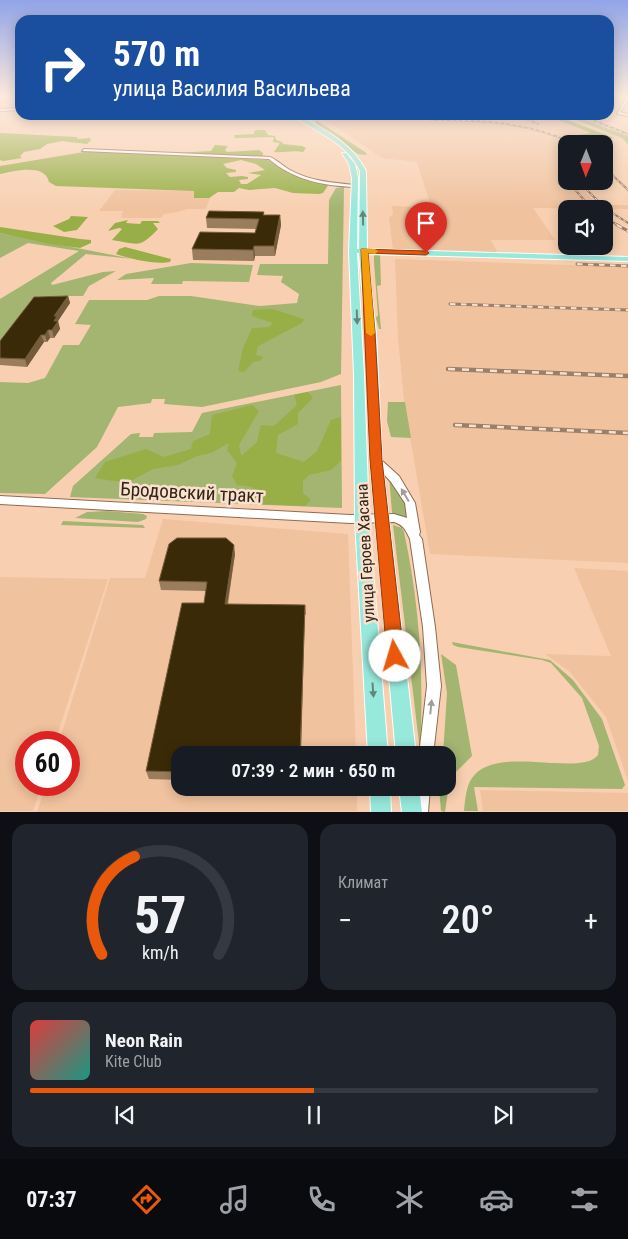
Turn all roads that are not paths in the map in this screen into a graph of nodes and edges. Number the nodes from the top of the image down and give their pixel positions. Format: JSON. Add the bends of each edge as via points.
{"nodes":[{"id":1,"x":317,"y":135,"type":"edge"},
{"id":2,"x":326,"y":135,"type":"edge"},
{"id":3,"x":84,"y":150,"type":"dead end"},
{"id":4,"x":355,"y":186,"type":"junction"},
{"id":5,"x":358,"y":251,"type":"junction"},
{"id":6,"x":628,"y":259,"type":"edge"},
{"id":7,"x":376,"y":460,"type":"junction"},
{"id":8,"x":0,"y":500,"type":"edge"},
{"id":9,"x":381,"y":518,"type":"junction"},
{"id":10,"x":362,"y":519,"type":"junction"},
{"id":11,"x":416,"y":539,"type":"junction"},
{"id":12,"x":377,"y":746,"type":"edge"},
{"id":13,"x":405,"y":746,"type":"edge"},
{"id":14,"x":427,"y":746,"type":"edge"},
{"id":15,"x":380,"y":796,"type":"edge"},
{"id":16,"x":410,"y":796,"type":"edge"},
{"id":17,"x":421,"y":796,"type":"edge"},
{"id":18,"x":381,"y":812,"type":"edge"},
{"id":19,"x":412,"y":812,"type":"edge"},
{"id":20,"x":420,"y":812,"type":"edge"}],
"edges":[{"from":1,"to":4,"type":"main road","name":"улица Героев Хасана","via":[[348,158],[354,169]]},
{"from":5,"to":2,"type":"main road","name":"улица Героев Хасана","one_way":true,"via":[[365,184],[361,164],[344,146]]},
{"from":3,"to":4,"type":"street","via":[[270,158],[290,173]]},
{"from":4,"to":5,"type":"main road","name":"улица Героев Хасана"},
{"from":5,"to":6,"type":"main road"},
{"from":5,"to":7,"type":"main road","name":"улица Героев Хасана","via":[[370,333]]},
{"from":5,"to":10,"type":"main road","name":"улица Героев Хасана","one_way":true},
{"from":7,"to":9,"type":"main road","name":"улица Героев Хасана"},
{"from":11,"to":7,"type":"street","one_way":true,"via":[[410,503],[395,479]]},
{"from":8,"to":10,"type":"street","name":"Бродовский тракт"},
{"from":9,"to":10,"type":"street","name":"Бродовский тракт"},
{"from":9,"to":11,"type":"street","name":"Бродовский тракт","via":[[402,520]]},
{"from":9,"to":13,"type":"main road","name":"улица Героев Хасана"},
{"from":10,"to":12,"type":"main road","name":"улица Героев Хасана","one_way":true},
{"from":14,"to":11,"type":"street","one_way":true,"via":[[434,686]]},
{"from":15,"to":18,"type":"main road"},
{"from":16,"to":19,"type":"main road"},
{"from":17,"to":20,"type":"street"}]}
